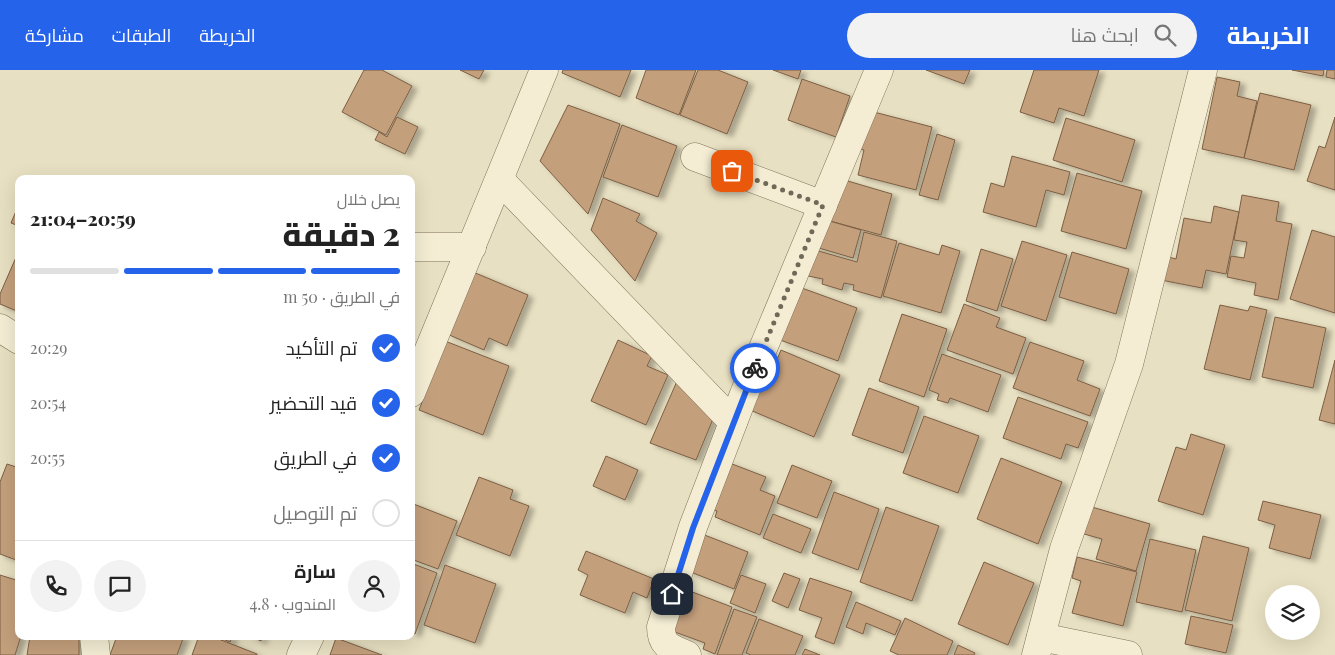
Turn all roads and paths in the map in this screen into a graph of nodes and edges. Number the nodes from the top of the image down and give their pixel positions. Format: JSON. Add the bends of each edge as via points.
{"nodes":[{"id":1,"x":544,"y":70,"type":"edge"},
{"id":2,"x":878,"y":70,"type":"edge"},
{"id":3,"x":1203,"y":70,"type":"edge"},
{"id":4,"x":695,"y":157,"type":"dead end"},
{"id":5,"x":500,"y":180,"type":"junction"},
{"id":6,"x":823,"y":205,"type":"junction"},
{"id":7,"x":415,"y":247,"type":"edge"},
{"id":8,"x":472,"y":247,"type":"junction"},
{"id":9,"x":0,"y":328,"type":"edge"},
{"id":10,"x":15,"y":337,"type":"edge"},
{"id":11,"x":415,"y":383,"type":"edge"},
{"id":12,"x":733,"y":422,"type":"junction"},
{"id":13,"x":94,"y":640,"type":"edge"},
{"id":14,"x":308,"y":640,"type":"edge"},
{"id":15,"x":1039,"y":646,"type":"edge"},
{"id":16,"x":96,"y":655,"type":"edge"},
{"id":17,"x":301,"y":655,"type":"edge"},
{"id":18,"x":686,"y":655,"type":"edge"},
{"id":19,"x":1128,"y":655,"type":"edge"}],
"edges":[{"from":1,"to":5,"type":"street"},
{"from":2,"to":6,"type":"street"},
{"from":3,"to":15,"type":"street","via":[[1129,364],[1064,549]]},
{"from":4,"to":6,"type":"street"},
{"from":5,"to":8,"type":"street"},
{"from":5,"to":12,"type":"street"},
{"from":6,"to":12,"type":"street"},
{"from":7,"to":8,"type":"street"},
{"from":8,"to":11,"type":"street"},
{"from":9,"to":10,"type":"street"},
{"from":12,"to":18,"type":"street","via":[[693,528],[661,627],[661,636],[668,646]]},
{"from":13,"to":16,"type":"street"},
{"from":14,"to":17,"type":"street"},
{"from":15,"to":19,"type":"street"}]}
